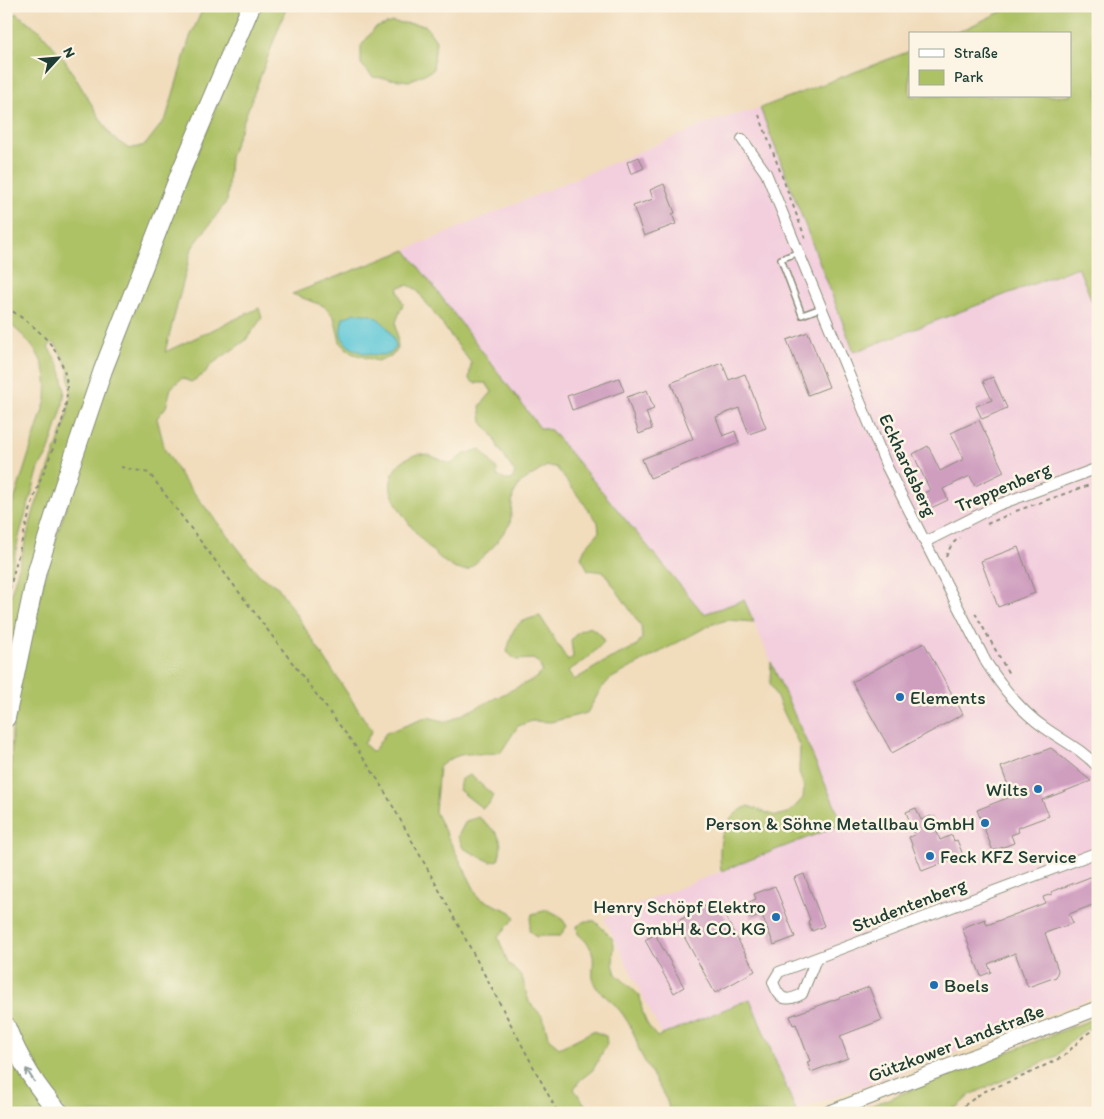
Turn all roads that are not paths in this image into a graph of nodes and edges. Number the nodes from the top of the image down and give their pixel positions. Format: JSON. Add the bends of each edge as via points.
{"nodes":[{"id":1,"x":251,"y":6,"type":"edge"},
{"id":2,"x":742,"y":139,"type":"dead end"},
{"id":3,"x":799,"y":252,"type":"junction"},
{"id":4,"x":821,"y":308,"type":"junction"},
{"id":5,"x":1098,"y":468,"type":"edge"},
{"id":6,"x":924,"y":542,"type":"junction"},
{"id":7,"x":6,"y":718,"type":"edge"},
{"id":8,"x":1098,"y":767,"type":"edge"},
{"id":9,"x":1098,"y":852,"type":"edge"},
{"id":10,"x":816,"y":959,"type":"junction"},
{"id":11,"x":1098,"y":1008,"type":"edge"},
{"id":12,"x":6,"y":1026,"type":"edge"},
{"id":13,"x":60,"y":1113,"type":"edge"},
{"id":14,"x":829,"y":1113,"type":"edge"}],
"edges":[{"from":1,"to":7,"type":"highway","via":[[153,243],[72,460],[37,571]]},
{"from":2,"to":3,"type":"street","name":"Eckhardsberg","via":[[766,173]]},
{"from":3,"to":4,"type":"street","name":"Eckhardsberg"},
{"from":3,"to":4,"type":"lane","via":[[781,259],[802,315]]},
{"from":4,"to":6,"type":"street","name":"Eckhardsberg","via":[[887,467]]},
{"from":5,"to":6,"type":"street","name":"Treppenberg","via":[[998,505]]},
{"from":6,"to":8,"type":"street","name":"Eckhardsberg","via":[[999,682],[1026,714],[1075,746]]},
{"from":9,"to":10,"type":"street","name":"Studentenberg"},
{"from":10,"to":10,"type":"street","name":"Studentenberg","via":[[779,972],[773,982],[776,992],[782,998],[792,1000],[802,994]]},
{"from":11,"to":14,"type":"main road","name":"Gützkower Landstraße"},
{"from":13,"to":12,"type":"highway","one_way":true,"via":[[29,1074]]}]}
